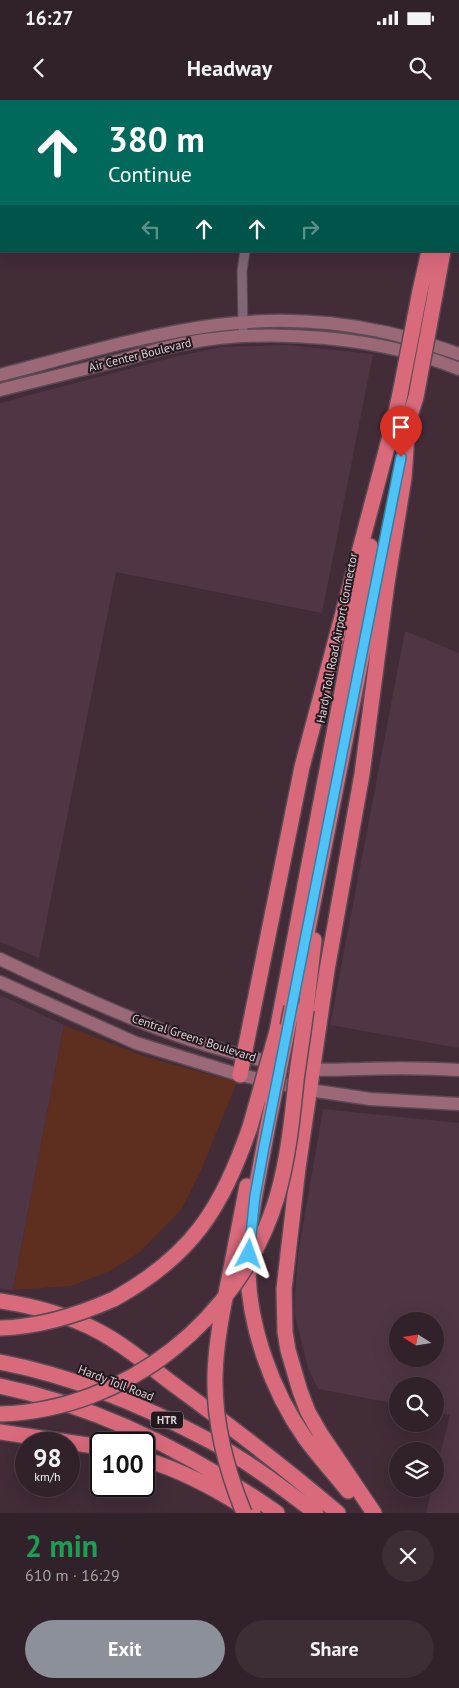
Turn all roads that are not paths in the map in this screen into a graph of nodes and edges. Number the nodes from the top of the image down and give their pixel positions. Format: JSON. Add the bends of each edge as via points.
{"nodes":[{"id":1,"x":245,"y":252,"type":"edge"},
{"id":2,"x":429,"y":252,"type":"edge"},
{"id":3,"x":443,"y":252,"type":"edge"},
{"id":4,"x":428,"y":293,"type":"junction"},
{"id":5,"x":242,"y":322,"type":"junction"},
{"id":6,"x":396,"y":335,"type":"junction"},
{"id":7,"x":244,"y":336,"type":"junction"},
{"id":8,"x":106,"y":348,"type":"junction"},
{"id":9,"x":393,"y":349,"type":"junction"},
{"id":10,"x":459,"y":354,"type":"edge"},
{"id":11,"x":111,"y":362,"type":"junction"},
{"id":12,"x":459,"y":370,"type":"edge"},
{"id":13,"x":0,"y":375,"type":"edge"},
{"id":14,"x":0,"y":389,"type":"edge"},
{"id":15,"x":401,"y":420,"type":"junction"},
{"id":16,"x":0,"y":959,"type":"edge"},
{"id":17,"x":0,"y":982,"type":"edge"},
{"id":18,"x":293,"y":1008,"type":"junction"},
{"id":19,"x":143,"y":1024,"type":"junction"},
{"id":20,"x":136,"y":1043,"type":"junction"},
{"id":21,"x":244,"y":1056,"type":"junction"},
{"id":22,"x":313,"y":1070,"type":"junction"},
{"id":23,"x":459,"y":1070,"type":"edge"},
{"id":24,"x":240,"y":1075,"type":"junction"},
{"id":25,"x":310,"y":1090,"type":"junction"},
{"id":26,"x":459,"y":1104,"type":"edge"},
{"id":27,"x":259,"y":1128,"type":"junction"},
{"id":28,"x":0,"y":1301,"type":"edge"},
{"id":29,"x":0,"y":1328,"type":"edge"},
{"id":30,"x":0,"y":1362,"type":"edge"},
{"id":31,"x":0,"y":1386,"type":"edge"},
{"id":32,"x":0,"y":1414,"type":"edge"},
{"id":33,"x":0,"y":1432,"type":"edge"},
{"id":34,"x":90,"y":1445,"type":"edge"},
{"id":35,"x":155,"y":1463,"type":"edge"},
{"id":36,"x":244,"y":1513,"type":"edge"},
{"id":37,"x":253,"y":1513,"type":"edge"},
{"id":38,"x":277,"y":1513,"type":"edge"},
{"id":39,"x":316,"y":1513,"type":"edge"},
{"id":40,"x":338,"y":1513,"type":"edge"},
{"id":41,"x":367,"y":1513,"type":"edge"},
{"id":42,"x":374,"y":1513,"type":"edge"}],
"edges":[{"from":1,"to":5,"type":"street"},
{"from":2,"to":4,"type":"highway","name":"Hardy Toll Road Airport Connector"},
{"from":3,"to":4,"type":"highway","name":"Hardy Toll Road Airport Connector"},
{"from":4,"to":15,"type":"highway","name":"Hardy Toll Road Airport Connector","bridge":true,"via":[[400,394]]},
{"from":4,"to":15,"type":"highway","name":"Hardy Toll Road Airport Connector","bridge":true,"via":[[416,397]]},
{"from":5,"to":6,"type":"street","name":"Air Center Boulevard","via":[[337,324]]},
{"from":5,"to":7,"type":"street"},
{"from":5,"to":8,"type":"street","name":"Air Center Boulevard","via":[[180,331]]},
{"from":6,"to":9,"type":"street"},
{"from":6,"to":10,"type":"street","name":"Air Center Boulevard"},
{"from":7,"to":9,"type":"street","name":"Air Center Boulevard","via":[[311,337]]},
{"from":7,"to":11,"type":"street","name":"Air Center Boulevard","via":[[187,343]]},
{"from":8,"to":11,"type":"street"},
{"from":8,"to":13,"type":"street","name":"Air Center Boulevard"},
{"from":9,"to":12,"type":"street","name":"Air Center Boulevard"},
{"from":11,"to":14,"type":"street","name":"Air Center Boulevard"},
{"from":15,"to":18,"type":"highway","name":"Hardy Toll Road Airport Connector"},
{"from":15,"to":18,"type":"highway","name":"Hardy Toll Road Airport Connector","via":[[322,879]]},
{"from":15,"to":21,"type":"highway","via":[[302,766]]},
{"from":15,"to":22,"type":"highway","via":[[404,478],[386,583],[362,774]]},
{"from":16,"to":19,"type":"street","name":"Central Greens Boulevard"},
{"from":17,"to":20,"type":"street","name":"Central Greens Boulevard"},
{"from":18,"to":27,"type":"highway","bridge":true},
{"from":18,"to":27,"type":"highway","name":"Hardy Toll Road Airport Connector","bridge":true,"via":[[277,1031]]},
{"from":18,"to":32,"type":"highway","bridge":true,"via":[[290,1138],[277,1196],[263,1236],[243,1273],[217,1308],[184,1341],[129,1378],[77,1400]]},
{"from":19,"to":20,"type":"street"},
{"from":19,"to":21,"type":"street","name":"Central Greens Boulevard"},
{"from":20,"to":24,"type":"street","name":"Central Greens Boulevard"},
{"from":21,"to":22,"type":"street","name":"Central Greens Boulevard"},
{"from":21,"to":24,"type":"highway"},
{"from":22,"to":23,"type":"street","name":"Central Greens Boulevard","via":[[419,1067]]},
{"from":22,"to":25,"type":"highway"},
{"from":24,"to":25,"type":"street","name":"Central Greens Boulevard"},
{"from":25,"to":26,"type":"street","name":"Central Greens Boulevard","via":[[370,1099]]},
{"from":25,"to":42,"type":"highway","via":[[286,1274],[284,1310],[287,1341],[308,1412]]},
{"from":27,"to":29,"type":"highway","bridge":true,"via":[[214,1209],[192,1239],[150,1278],[114,1299],[76,1314],[46,1323]]},
{"from":27,"to":36,"type":"highway","bridge":true,"via":[[221,1322],[215,1376],[219,1430],[226,1462]]},
{"from":27,"to":41,"type":"highway","via":[[249,1239],[249,1286],[257,1331],[271,1376],[292,1418],[320,1458]]},
{"from":28,"to":40,"type":"highway","via":[[49,1311],[107,1336],[195,1400]]},
{"from":30,"to":39,"type":"highway","name":"Hardy Toll Road","number":"HTR","via":[[83,1385],[141,1407],[221,1447]]},
{"from":31,"to":38,"type":"highway","number":"HTR","via":[[68,1405],[140,1432],[223,1477]]},
{"from":33,"to":34,"type":"highway"},
{"from":35,"to":37,"type":"highway","via":[[202,1482]]}]}
